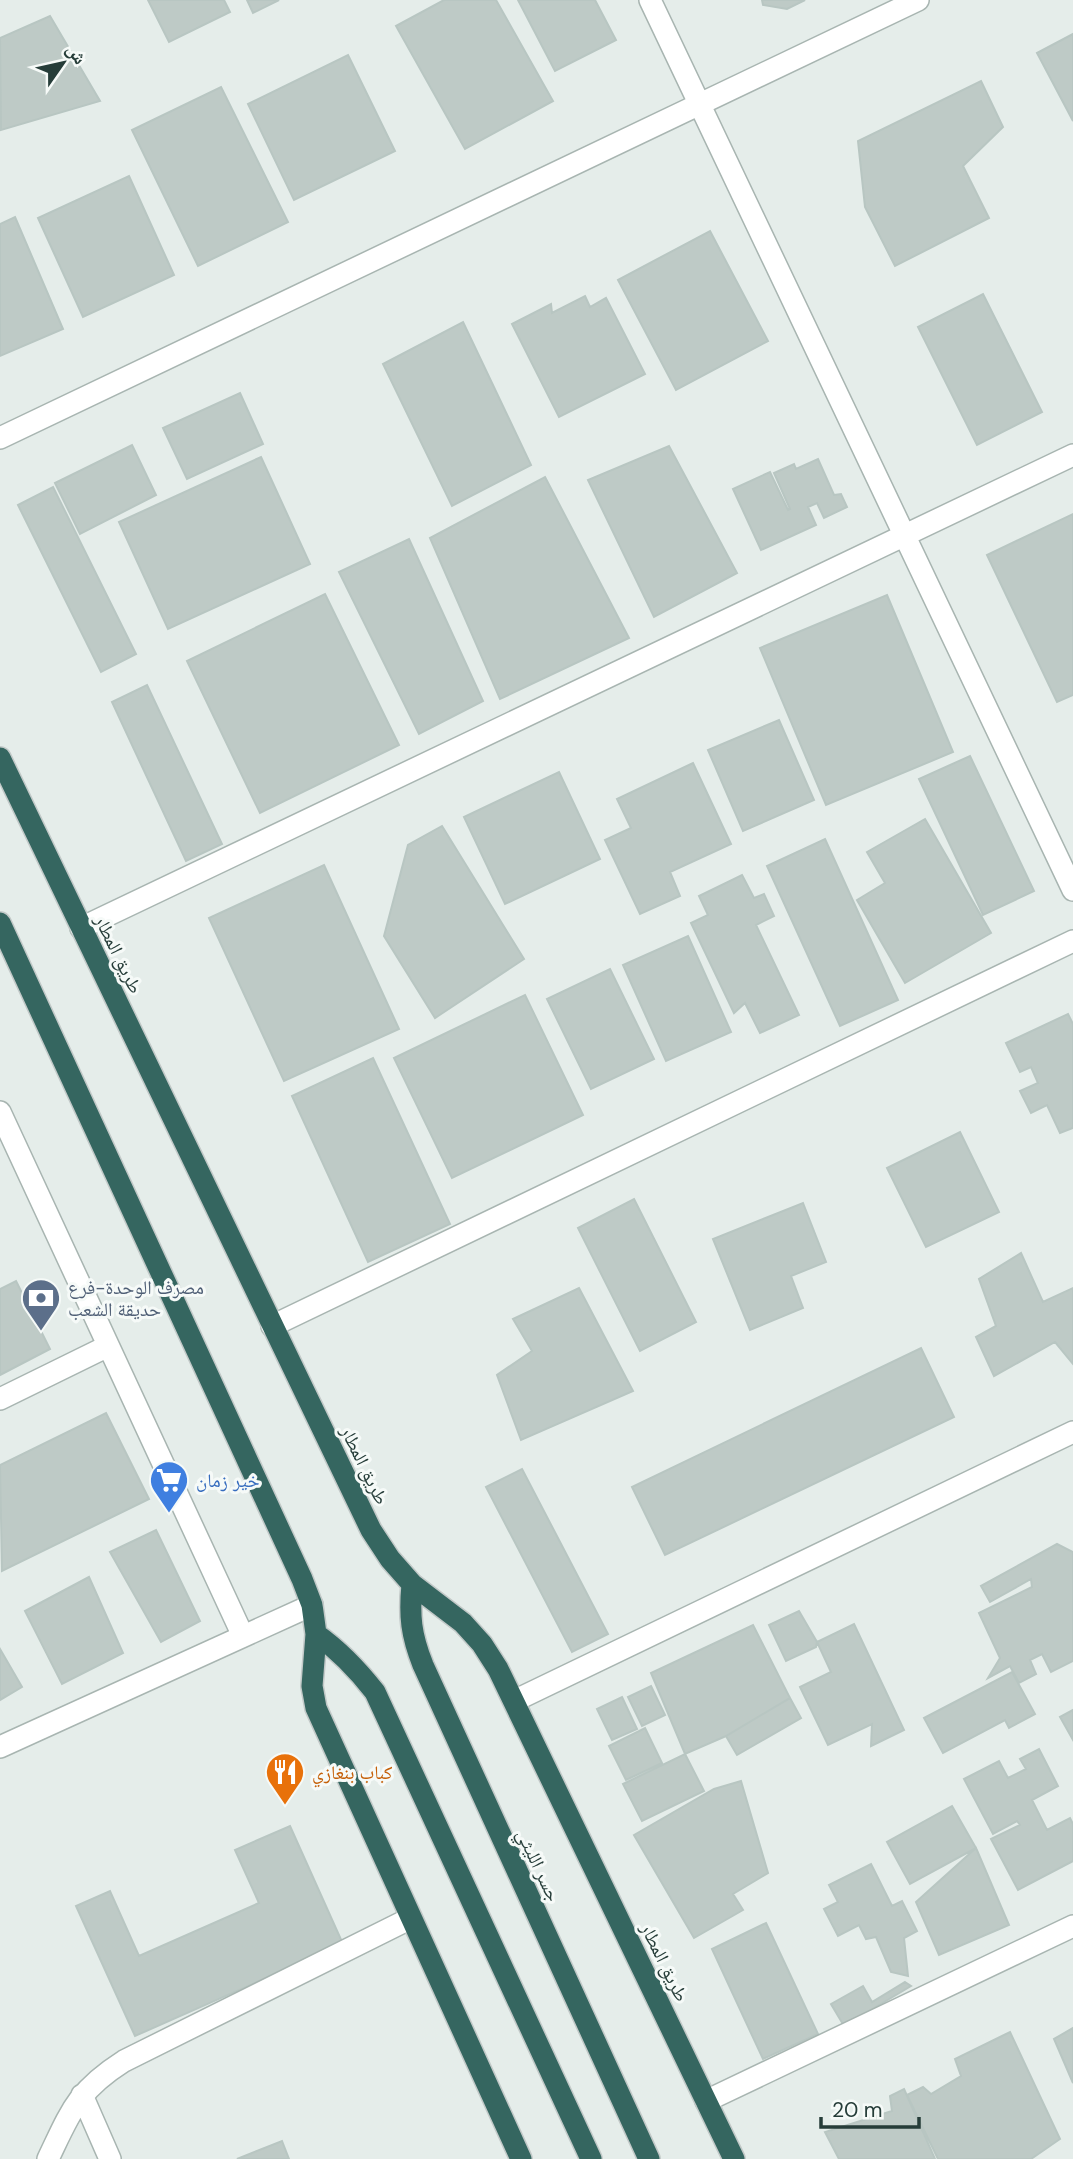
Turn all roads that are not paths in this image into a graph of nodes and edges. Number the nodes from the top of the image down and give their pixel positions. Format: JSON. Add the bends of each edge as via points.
{"nodes":[{"id":1,"x":650,"y":0,"type":"edge"},
{"id":2,"x":918,"y":0,"type":"edge"},
{"id":3,"x":699,"y":104,"type":"junction"},
{"id":4,"x":0,"y":438,"type":"edge"},
{"id":5,"x":1073,"y":455,"type":"edge"},
{"id":6,"x":904,"y":535,"type":"junction"},
{"id":7,"x":0,"y":758,"type":"edge"},
{"id":8,"x":1073,"y":890,"type":"edge"},
{"id":9,"x":0,"y":923,"type":"edge"},
{"id":10,"x":81,"y":928,"type":"junction"},
{"id":11,"x":1073,"y":941,"type":"edge"},
{"id":12,"x":0,"y":1112,"type":"edge"},
{"id":13,"x":272,"y":1326,"type":"junction"},
{"id":14,"x":108,"y":1346,"type":"junction"},
{"id":15,"x":0,"y":1399,"type":"edge"},
{"id":16,"x":1073,"y":1432,"type":"edge"},
{"id":17,"x":412,"y":1584,"type":"junction"},
{"id":18,"x":312,"y":1605,"type":"junction"},
{"id":19,"x":316,"y":1634,"type":"junction"},
{"id":20,"x":243,"y":1636,"type":"junction"},
{"id":21,"x":514,"y":1701,"type":"junction"},
{"id":22,"x":0,"y":1747,"type":"edge"},
{"id":23,"x":411,"y":1919,"type":"junction"},
{"id":24,"x":1073,"y":1926,"type":"edge"},
{"id":25,"x":82,"y":2095,"type":"junction"},
{"id":26,"x":706,"y":2101,"type":"junction"},
{"id":27,"x":48,"y":2159,"type":"edge"},
{"id":28,"x":110,"y":2159,"type":"edge"},
{"id":29,"x":521,"y":2159,"type":"edge"},
{"id":30,"x":591,"y":2159,"type":"edge"},
{"id":31,"x":649,"y":2159,"type":"edge"},
{"id":32,"x":734,"y":2159,"type":"edge"}],
"edges":[{"from":1,"to":3,"type":"street"},
{"from":2,"to":3,"type":"street"},
{"from":3,"to":4,"type":"street"},
{"from":3,"to":6,"type":"street"},
{"from":5,"to":6,"type":"street"},
{"from":6,"to":8,"type":"street"},
{"from":6,"to":10,"type":"street"},
{"from":7,"to":10,"type":"highway","name":"طريق المطار"},
{"from":9,"to":18,"type":"highway"},
{"from":10,"to":13,"type":"highway","name":"طريق المطار"},
{"from":11,"to":13,"type":"street"},
{"from":12,"to":14,"type":"street"},
{"from":13,"to":17,"type":"highway","name":"طريق المطار","via":[[371,1530]]},
{"from":14,"to":15,"type":"street"},
{"from":14,"to":20,"type":"street"},
{"from":16,"to":21,"type":"street"},
{"from":17,"to":21,"type":"highway","name":"طريق المطار","via":[[463,1623],[482,1644]]},
{"from":17,"to":31,"type":"highway","name":"جسر الليثي","via":[[412,1638],[423,1665]]},
{"from":18,"to":19,"type":"highway"},
{"from":18,"to":20,"type":"street"},
{"from":19,"to":23,"type":"highway","via":[[312,1686],[316,1708]]},
{"from":19,"to":30,"type":"highway","via":[[357,1668],[375,1692]]},
{"from":20,"to":22,"type":"street"},
{"from":21,"to":26,"type":"highway","name":"طريق المطار"},
{"from":23,"to":25,"type":"street","via":[[124,2061]]},
{"from":23,"to":29,"type":"highway"},
{"from":24,"to":26,"type":"street"},
{"from":25,"to":27,"type":"street"},
{"from":25,"to":28,"type":"street"},
{"from":26,"to":32,"type":"highway","name":"طريق المطار"}]}
